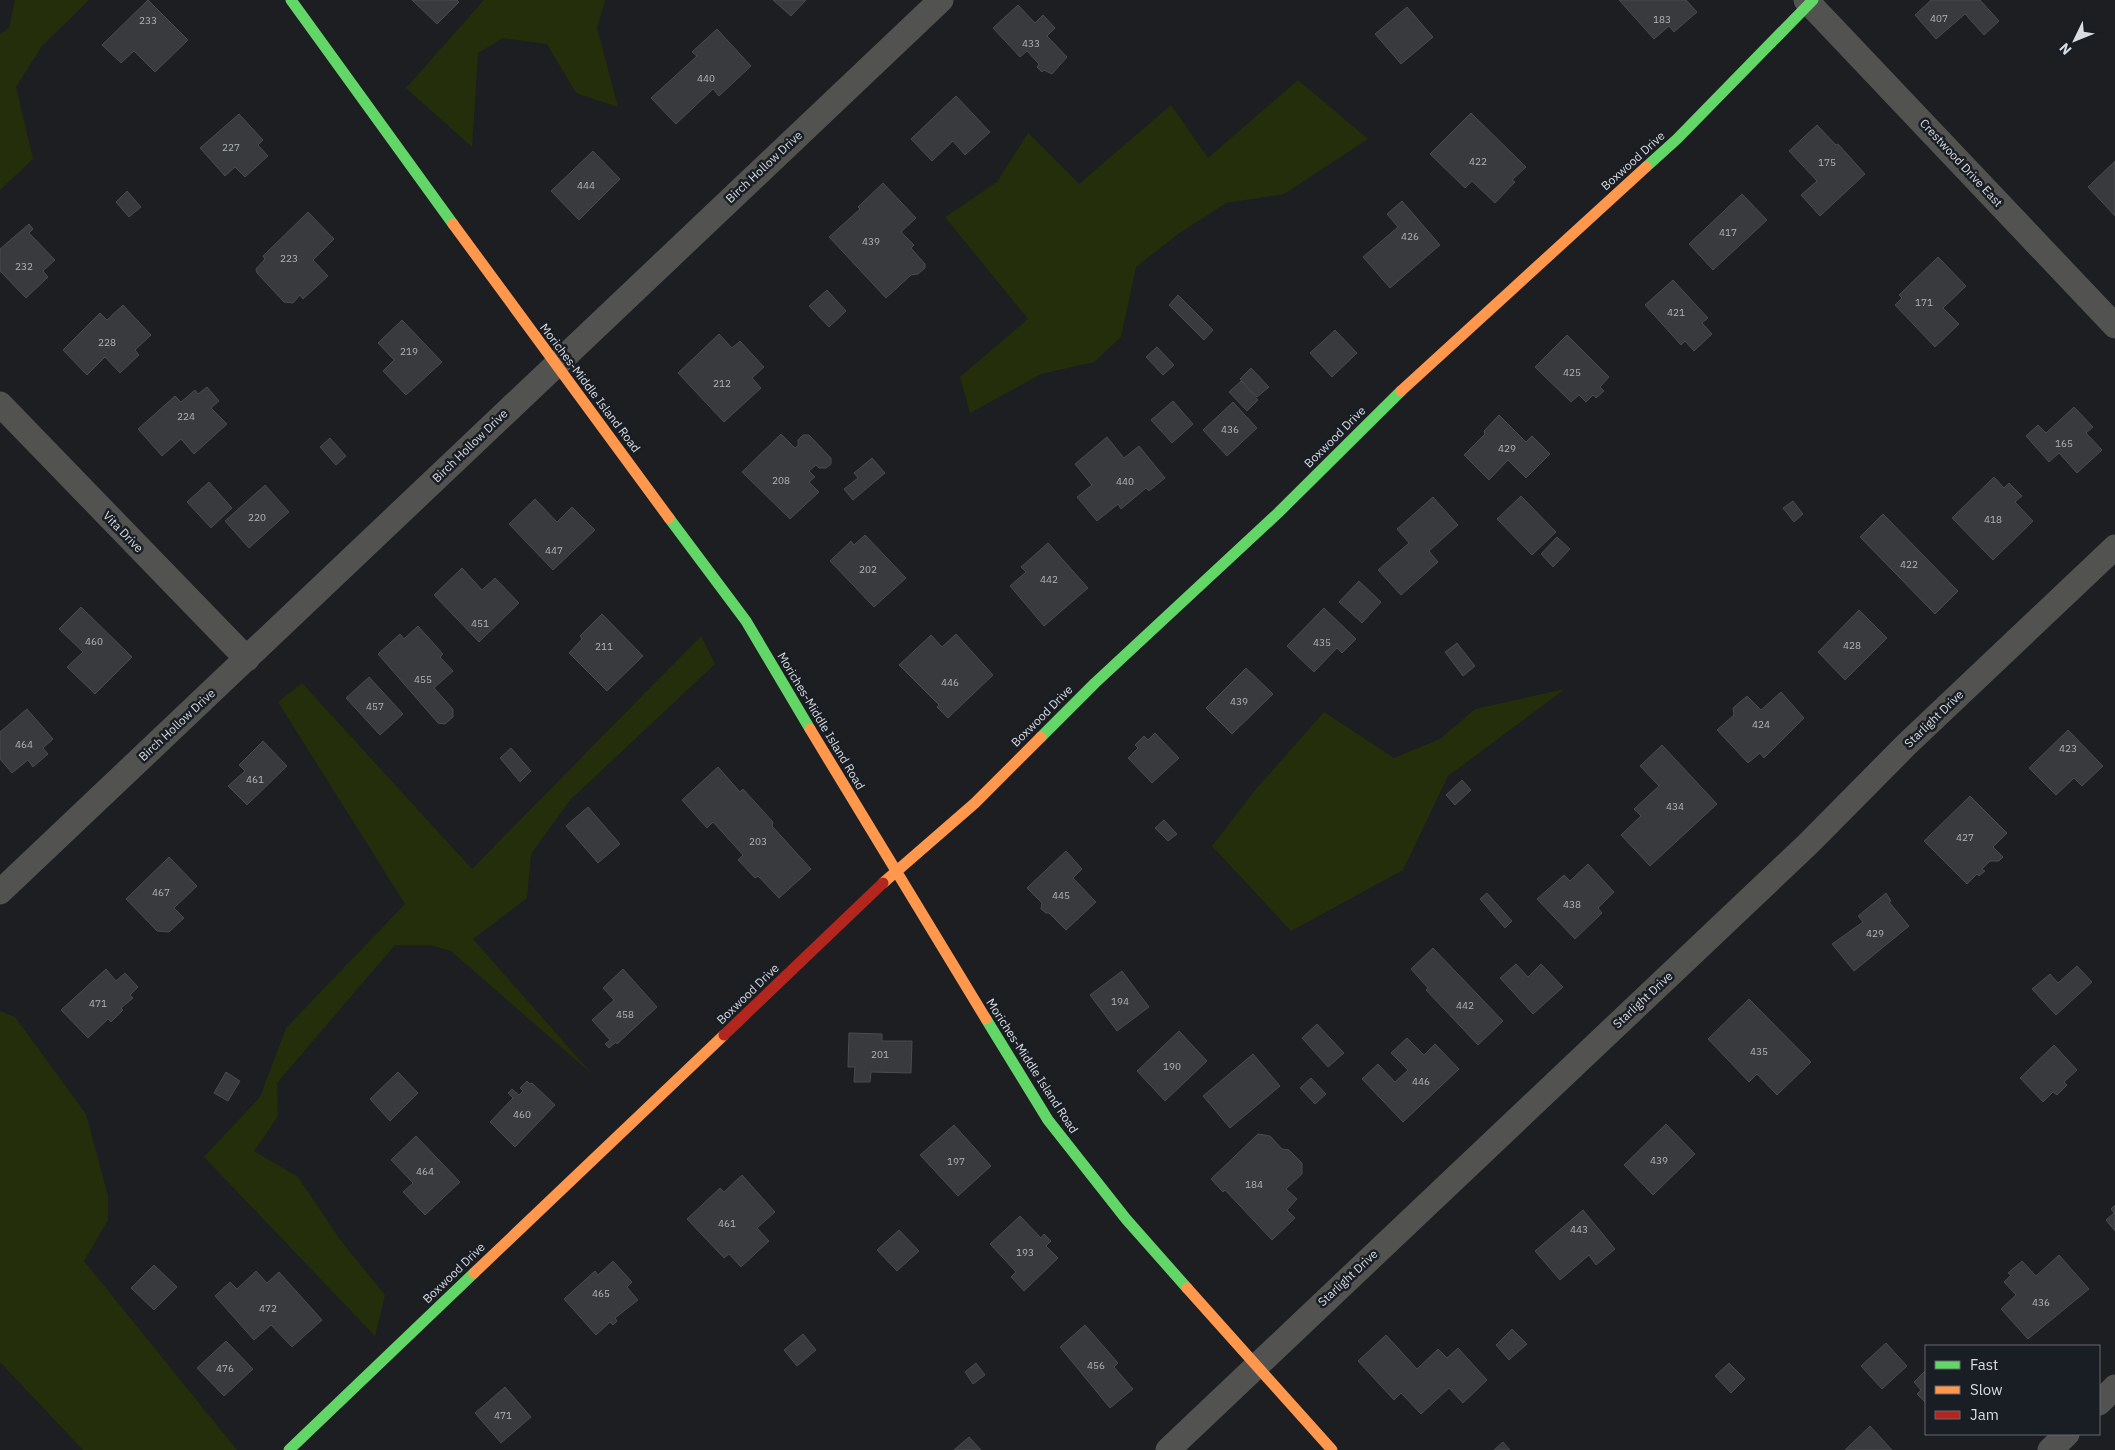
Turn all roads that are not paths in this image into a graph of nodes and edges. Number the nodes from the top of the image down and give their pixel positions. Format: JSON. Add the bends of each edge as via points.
{"nodes":[{"id":1,"x":291,"y":0,"type":"edge"},
{"id":2,"x":941,"y":0,"type":"edge"},
{"id":3,"x":1810,"y":1,"type":"edge"},
{"id":4,"x":2115,"y":326,"type":"edge"},
{"id":5,"x":555,"y":365,"type":"junction"},
{"id":6,"x":0,"y":404,"type":"edge"},
{"id":7,"x":2115,"y":547,"type":"edge"},
{"id":8,"x":247,"y":659,"type":"junction"},
{"id":9,"x":895,"y":872,"type":"junction"},
{"id":10,"x":0,"y":892,"type":"edge"},
{"id":11,"x":1256,"y":1365,"type":"junction"},
{"id":12,"x":2115,"y":1387,"type":"edge"},
{"id":13,"x":2100,"y":1402,"type":"edge"},
{"id":14,"x":2066,"y":1435,"type":"edge"},
{"id":15,"x":288,"y":1450,"type":"edge"},
{"id":16,"x":1168,"y":1450,"type":"edge"},
{"id":17,"x":1332,"y":1450,"type":"edge"},
{"id":18,"x":2050,"y":1450,"type":"edge"}],
"edges":[{"from":1,"to":5,"type":"street","name":"Moriches-Middle Island Road"},
{"from":2,"to":5,"type":"street","name":"Birch Hollow Drive"},
{"from":3,"to":4,"type":"street","name":"Crestwood Drive East"},
{"from":3,"to":9,"type":"street","name":"Boxwood Drive","via":[[1678,139],[1408,384],[1278,513],[1095,683],[974,803]]},
{"from":5,"to":8,"type":"street","name":"Birch Hollow Drive"},
{"from":5,"to":9,"type":"street","name":"Moriches-Middle Island Road","via":[[746,621]]},
{"from":6,"to":8,"type":"street","name":"Vita Drive"},
{"from":7,"to":11,"type":"street","name":"Starlight Drive","via":[[1907,744],[1809,843]]},
{"from":8,"to":10,"type":"street","name":"Birch Hollow Drive"},
{"from":9,"to":11,"type":"street","name":"Moriches-Middle Island Road","via":[[1048,1120],[1126,1219]]},
{"from":9,"to":15,"type":"street","name":"Boxwood Drive"},
{"from":11,"to":16,"type":"street","name":"Starlight Drive"},
{"from":11,"to":17,"type":"street","name":"Moriches-Middle Island Road"},
{"from":12,"to":13,"type":"street"},
{"from":14,"to":18,"type":"street"}]}
